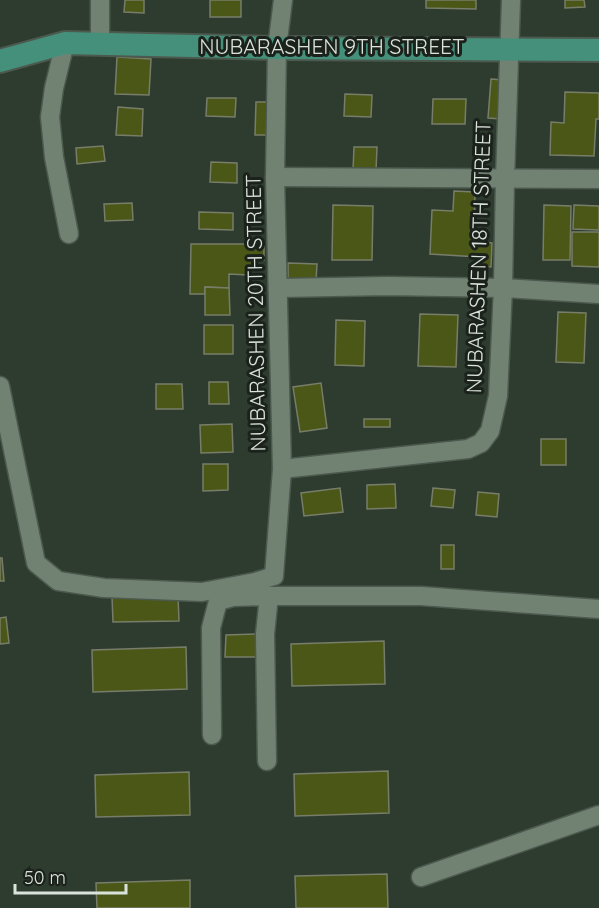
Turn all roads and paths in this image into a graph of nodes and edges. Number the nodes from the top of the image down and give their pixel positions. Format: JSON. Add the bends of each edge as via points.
{"nodes":[{"id":1,"x":100,"y":0,"type":"edge"},
{"id":2,"x":282,"y":0,"type":"edge"},
{"id":3,"x":511,"y":0,"type":"edge"},
{"id":4,"x":65,"y":44,"type":"junction"},
{"id":5,"x":100,"y":44,"type":"junction"},
{"id":6,"x":277,"y":48,"type":"junction"},
{"id":7,"x":510,"y":49,"type":"junction"},
{"id":8,"x":599,"y":50,"type":"edge"},
{"id":9,"x":0,"y":61,"type":"edge"},
{"id":10,"x":275,"y":177,"type":"junction"},
{"id":11,"x":505,"y":179,"type":"junction"},
{"id":12,"x":599,"y":179,"type":"edge"},
{"id":13,"x":69,"y":234,"type":"dead end"},
{"id":14,"x":278,"y":288,"type":"junction"},
{"id":15,"x":503,"y":288,"type":"junction"},
{"id":16,"x":599,"y":294,"type":"edge"},
{"id":17,"x":0,"y":386,"type":"edge"},
{"id":18,"x":282,"y":469,"type":"junction"},
{"id":19,"x":269,"y":596,"type":"junction"},
{"id":20,"x":599,"y":609,"type":"edge"},
{"id":21,"x":212,"y":735,"type":"dead end"},
{"id":22,"x":267,"y":761,"type":"dead end"},
{"id":23,"x":599,"y":815,"type":"edge"},
{"id":24,"x":421,"y":877,"type":"dead end"}],
"edges":[{"from":1,"to":5,"type":"street"},
{"from":2,"to":6,"type":"street","name":"NUBARASHEN 20TH STREET"},
{"from":3,"to":7,"type":"street","name":"NUBARASHEN 18TH STREET"},
{"from":4,"to":5,"type":"main road","name":"NUBARASHEN 9TH STREET"},
{"from":4,"to":9,"type":"main road","name":"NUBARASHEN 9TH STREET"},
{"from":4,"to":13,"type":"street","via":[[51,117],[54,157]]},
{"from":5,"to":6,"type":"main road","name":"NUBARASHEN 9TH STREET"},
{"from":6,"to":7,"type":"main road","name":"NUBARASHEN 9TH STREET"},
{"from":6,"to":10,"type":"street","name":"NUBARASHEN 20TH STREET"},
{"from":7,"to":8,"type":"main road","name":"NUBARASHEN 9TH STREET"},
{"from":7,"to":11,"type":"street","name":"NUBARASHEN 18TH STREET"},
{"from":10,"to":11,"type":"street"},
{"from":10,"to":14,"type":"street","name":"NUBARASHEN 20TH STREET"},
{"from":11,"to":12,"type":"street"},
{"from":11,"to":15,"type":"street","name":"NUBARASHEN 18TH STREET"},
{"from":14,"to":15,"type":"street"},
{"from":14,"to":18,"type":"street","name":"NUBARASHEN 20TH STREET"},
{"from":15,"to":16,"type":"street"},
{"from":15,"to":18,"type":"street","name":"NUBARASHEN 18TH STREET","via":[[498,396],[490,431],[481,443],[468,449]]},
{"from":17,"to":18,"type":"street","name":"NUBARASHEN 20TH STREET","via":[[36,563],[58,581],[104,588],[201,592],[274,576]]},
{"from":19,"to":20,"type":"street","via":[[421,596]]},
{"from":19,"to":21,"type":"street","via":[[218,601],[211,628]]},
{"from":19,"to":22,"type":"street","via":[[265,634]]},
{"from":23,"to":24,"type":"street"}]}
